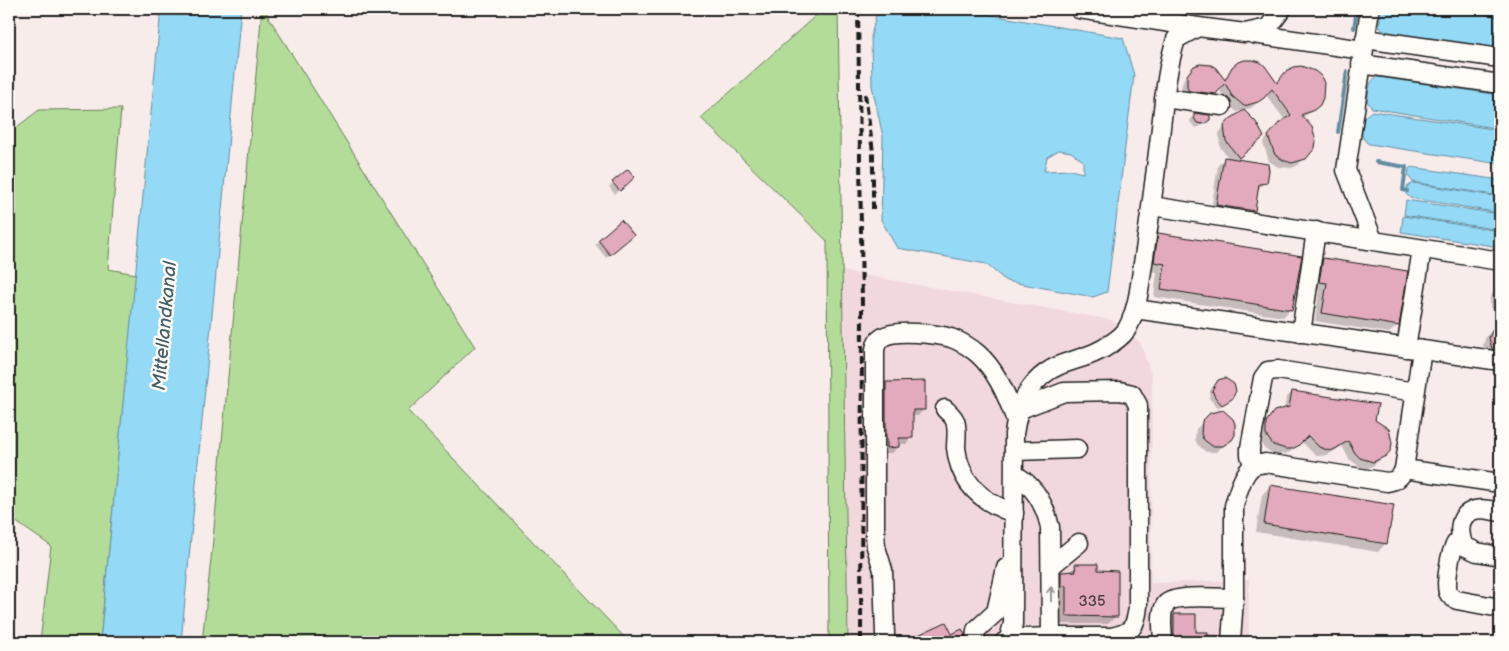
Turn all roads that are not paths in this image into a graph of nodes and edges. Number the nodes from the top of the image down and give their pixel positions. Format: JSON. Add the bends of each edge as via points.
{"nodes":[{"id":1,"x":1078,"y":9,"type":"edge"},
{"id":2,"x":1282,"y":9,"type":"edge"},
{"id":3,"x":1370,"y":9,"type":"edge"},
{"id":4,"x":1198,"y":27,"type":"junction"},
{"id":5,"x":1245,"y":33,"type":"junction"},
{"id":6,"x":1363,"y":51,"type":"junction"},
{"id":7,"x":1500,"y":58,"type":"edge"},
{"id":8,"x":1500,"y":84,"type":"edge"},
{"id":9,"x":1164,"y":98,"type":"junction"},
{"id":10,"x":1222,"y":106,"type":"dead end"},
{"id":11,"x":1152,"y":206,"type":"junction"},
{"id":12,"x":1316,"y":231,"type":"junction"},
{"id":13,"x":1373,"y":240,"type":"junction"},
{"id":14,"x":1422,"y":248,"type":"junction"},
{"id":15,"x":1500,"y":260,"type":"edge"},
{"id":16,"x":1135,"y":309,"type":"junction"},
{"id":17,"x":1301,"y":333,"type":"junction"},
{"id":18,"x":1414,"y":349,"type":"junction"},
{"id":19,"x":1500,"y":361,"type":"edge"},
{"id":20,"x":1415,"y":392,"type":"junction"},
{"id":21,"x":945,"y":409,"type":"dead end"},
{"id":22,"x":1017,"y":416,"type":"junction"},
{"id":23,"x":1077,"y":449,"type":"dead end"},
{"id":24,"x":1014,"y":451,"type":"junction"},
{"id":25,"x":1254,"y":466,"type":"junction"},
{"id":26,"x":1404,"y":469,"type":"junction"},
{"id":27,"x":1014,"y":475,"type":"junction"},
{"id":28,"x":1500,"y":483,"type":"edge"},
{"id":29,"x":1500,"y":512,"type":"edge"},
{"id":30,"x":1014,"y":522,"type":"junction"},
{"id":31,"x":1461,"y":539,"type":"junction"},
{"id":32,"x":1079,"y":543,"type":"dead end"},
{"id":33,"x":1500,"y":556,"type":"edge"},
{"id":34,"x":1051,"y":566,"type":"junction"},
{"id":35,"x":1234,"y":598,"type":"junction"},
{"id":36,"x":1500,"y":608,"type":"edge"},
{"id":37,"x":1130,"y":630,"type":"junction"},
{"id":38,"x":885,"y":635,"type":"dead end"},
{"id":39,"x":1163,"y":636,"type":"edge"},
{"id":40,"x":1050,"y":640,"type":"edge"},
{"id":41,"x":975,"y":642,"type":"edge"},
{"id":42,"x":1007,"y":642,"type":"edge"},
{"id":43,"x":1231,"y":642,"type":"edge"}],
"edges":[{"from":1,"to":4,"type":"lane"},
{"from":2,"to":5,"type":"lane","via":[[1268,28]]},
{"from":3,"to":6,"type":"lane"},
{"from":4,"to":5,"type":"lane"},
{"from":4,"to":9,"type":"lane","via":[[1176,39],[1168,63]]},
{"from":5,"to":6,"type":"lane"},
{"from":6,"to":7,"type":"lane"},
{"from":6,"to":8,"type":"lane"},
{"from":6,"to":13,"type":"lane","via":[[1346,170]]},
{"from":9,"to":10,"type":"lane"},
{"from":9,"to":11,"type":"lane"},
{"from":11,"to":12,"type":"lane"},
{"from":11,"to":16,"type":"lane"},
{"from":12,"to":13,"type":"lane"},
{"from":12,"to":17,"type":"lane"},
{"from":13,"to":14,"type":"lane"},
{"from":14,"to":15,"type":"lane"},
{"from":14,"to":18,"type":"lane"},
{"from":16,"to":17,"type":"lane"},
{"from":16,"to":22,"type":"lane","via":[[1126,331],[1104,350],[1059,366],[1035,381]]},
{"from":17,"to":18,"type":"lane"},
{"from":18,"to":19,"type":"lane"},
{"from":18,"to":20,"type":"lane"},
{"from":20,"to":25,"type":"lane","via":[[1278,370],[1268,372],[1263,378],[1250,448]]},
{"from":20,"to":26,"type":"lane"},
{"from":21,"to":30,"type":"lane","via":[[955,421],[960,465],[974,491]]},
{"from":22,"to":24,"type":"lane"},
{"from":22,"to":37,"type":"lane","via":[[1064,392],[1073,391],[1120,391],[1132,394],[1138,405],[1138,606],[1136,622]]},
{"from":22,"to":38,"type":"lane","via":[[990,367],[969,347],[938,335],[891,333],[877,342],[874,359],[875,534],[883,570]]},
{"from":23,"to":24,"type":"lane"},
{"from":24,"to":27,"type":"lane"},
{"from":25,"to":26,"type":"lane","via":[[1265,463],[1387,482],[1395,481]]},
{"from":25,"to":35,"type":"lane","via":[[1237,492],[1234,506]]},
{"from":26,"to":28,"type":"lane"},
{"from":27,"to":30,"type":"lane"},
{"from":27,"to":34,"type":"lane","via":[[1034,490],[1047,514]]},
{"from":29,"to":31,"type":"lane","via":[[1472,510],[1460,525]]},
{"from":30,"to":41,"type":"lane","via":[[996,612],[976,630]]},
{"from":30,"to":42,"type":"lane","via":[[1013,624]]},
{"from":31,"to":33,"type":"lane","via":[[1464,546],[1477,552]]},
{"from":31,"to":36,"type":"lane","via":[[1452,554],[1447,590],[1457,600]]},
{"from":32,"to":34,"type":"lane"},
{"from":40,"to":34,"type":"lane","one_way":true},
{"from":35,"to":39,"type":"lane","via":[[1179,598],[1170,601],[1163,613]]},
{"from":35,"to":43,"type":"lane"},
{"from":37,"to":39,"type":"lane"},
{"from":37,"to":40,"type":"lane","via":[[1111,637]]},
{"from":40,"to":42,"type":"lane"}]}
